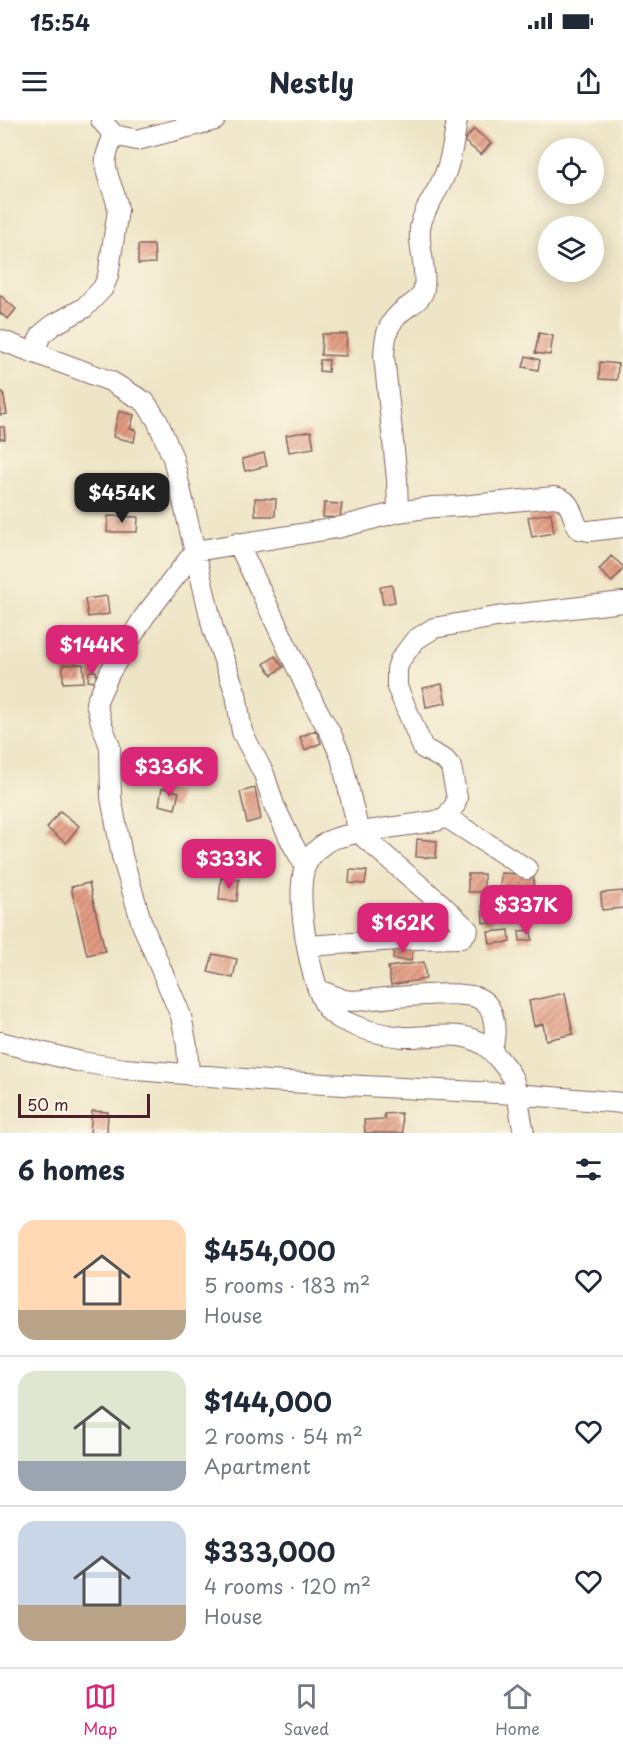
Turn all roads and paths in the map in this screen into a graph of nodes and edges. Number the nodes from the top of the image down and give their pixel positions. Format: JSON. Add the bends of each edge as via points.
{"nodes":[{"id":1,"x":215,"y":120,"type":"edge"},
{"id":2,"x":457,"y":120,"type":"edge"},
{"id":3,"x":102,"y":124,"type":"edge"},
{"id":4,"x":0,"y":340,"type":"edge"},
{"id":5,"x":33,"y":351,"type":"junction"},
{"id":6,"x":398,"y":512,"type":"junction"},
{"id":7,"x":623,"y":527,"type":"edge"},
{"id":8,"x":238,"y":543,"type":"junction"},
{"id":9,"x":195,"y":551,"type":"junction"},
{"id":10,"x":623,"y":602,"type":"edge"},
{"id":11,"x":446,"y":818,"type":"junction"},
{"id":12,"x":359,"y":833,"type":"junction"},
{"id":13,"x":305,"y":866,"type":"junction"},
{"id":14,"x":527,"y":869,"type":"dead end"},
{"id":15,"x":307,"y":946,"type":"junction"},
{"id":16,"x":319,"y":990,"type":"junction"},
{"id":17,"x":0,"y":1042,"type":"edge"},
{"id":18,"x":491,"y":1051,"type":"junction"},
{"id":19,"x":189,"y":1075,"type":"junction"},
{"id":20,"x":515,"y":1094,"type":"junction"},
{"id":21,"x":623,"y":1102,"type":"edge"},
{"id":22,"x":524,"y":1133,"type":"edge"}],
"edges":[{"from":1,"to":3,"type":"street","via":[[137,140]]},
{"from":2,"to":6,"type":"street","via":[[445,174],[426,207],[420,228],[424,289],[418,300],[392,322],[385,339]]},
{"from":3,"to":5,"type":"street","via":[[105,160],[118,210],[106,282],[84,308],[42,334]]},
{"from":4,"to":5,"type":"street"},
{"from":5,"to":9,"type":"street","via":[[110,381],[145,402],[166,437]]},
{"from":6,"to":7,"type":"street","via":[[558,497],[568,503],[579,529]]},
{"from":6,"to":8,"type":"street","via":[[337,528]]},
{"from":8,"to":9,"type":"street"},
{"from":8,"to":12,"type":"street","via":[[341,757]]},
{"from":9,"to":13,"type":"street","via":[[213,629],[236,694],[242,732]]},
{"from":9,"to":19,"type":"street","via":[[144,617],[110,672],[96,704],[110,747],[111,797],[122,856],[142,924],[181,1016]]},
{"from":10,"to":11,"type":"street","via":[[434,628],[415,640],[400,660],[397,687],[423,748],[445,759],[451,767],[457,798]]},
{"from":11,"to":12,"type":"street"},
{"from":11,"to":14,"type":"street"},
{"from":12,"to":13,"type":"street","via":[[330,839]]},
{"from":12,"to":15,"type":"street","via":[[464,924],[467,932],[457,939]]},
{"from":13,"to":15,"type":"street","via":[[301,902]]},
{"from":15,"to":16,"type":"street"},
{"from":16,"to":18,"type":"street","via":[[332,1014],[355,1026],[382,1034],[464,1036]]},
{"from":16,"to":18,"type":"street","via":[[353,1001],[477,997],[485,1002],[495,1026]]},
{"from":17,"to":19,"type":"street","via":[[125,1070]]},
{"from":18,"to":20,"type":"street","via":[[511,1076]]},
{"from":19,"to":20,"type":"street"},
{"from":20,"to":21,"type":"street"},
{"from":20,"to":22,"type":"street"}]}
